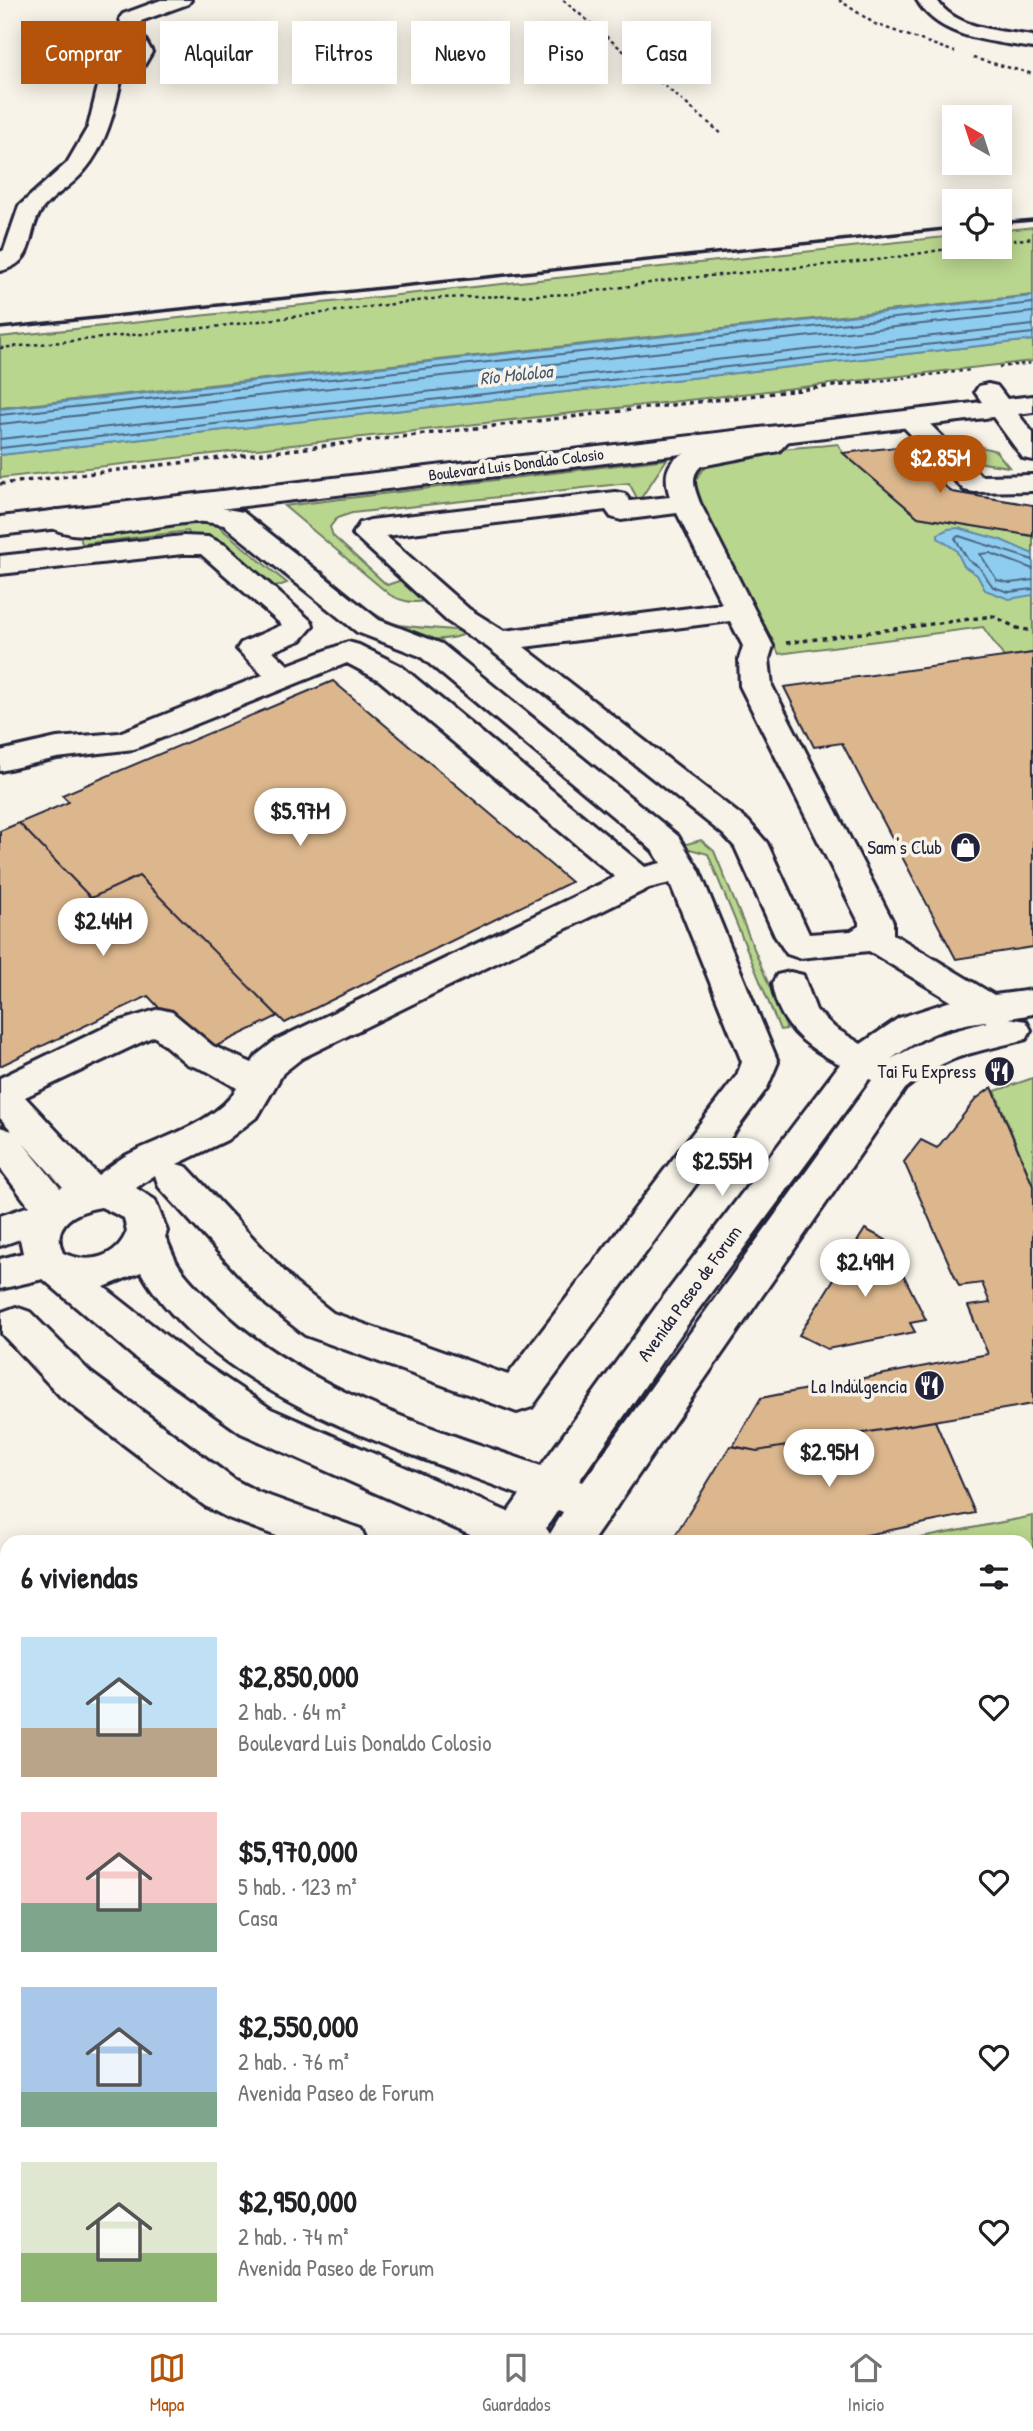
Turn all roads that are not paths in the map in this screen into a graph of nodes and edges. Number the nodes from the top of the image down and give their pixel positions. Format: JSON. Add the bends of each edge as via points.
{"nodes":[{"id":1,"x":181,"y":0,"type":"edge"},
{"id":2,"x":927,"y":0,"type":"edge"},
{"id":3,"x":1033,"y":43,"type":"edge"},
{"id":4,"x":11,"y":237,"type":"edge"},
{"id":5,"x":0,"y":264,"type":"edge"},
{"id":6,"x":1009,"y":391,"type":"edge"},
{"id":7,"x":909,"y":419,"type":"junction"},
{"id":8,"x":582,"y":433,"type":"junction"},
{"id":9,"x":782,"y":434,"type":"junction"},
{"id":10,"x":1033,"y":452,"type":"edge"},
{"id":11,"x":362,"y":457,"type":"dead end"},
{"id":12,"x":197,"y":476,"type":"dead end"},
{"id":13,"x":1033,"y":483,"type":"edge"},
{"id":14,"x":240,"y":497,"type":"junction"},
{"id":15,"x":686,"y":503,"type":"junction"},
{"id":16,"x":0,"y":517,"type":"edge"},
{"id":17,"x":56,"y":519,"type":"junction"},
{"id":18,"x":0,"y":526,"type":"edge"},
{"id":19,"x":0,"y":565,"type":"edge"},
{"id":20,"x":740,"y":611,"type":"junction"},
{"id":21,"x":458,"y":615,"type":"junction"},
{"id":22,"x":498,"y":641,"type":"junction"},
{"id":23,"x":362,"y":642,"type":"junction"},
{"id":24,"x":285,"y":678,"type":"junction"},
{"id":25,"x":0,"y":761,"type":"edge"},
{"id":26,"x":682,"y":870,"type":"junction"},
{"id":27,"x":639,"y":879,"type":"junction"},
{"id":28,"x":871,"y":936,"type":"junction"},
{"id":29,"x":790,"y":984,"type":"dead end"},
{"id":30,"x":1018,"y":1017,"type":"edge"},
{"id":31,"x":880,"y":1068,"type":"junction"},
{"id":32,"x":258,"y":1084,"type":"junction"},
{"id":33,"x":3,"y":1097,"type":"edge"},
{"id":34,"x":0,"y":1141,"type":"edge"},
{"id":35,"x":190,"y":1142,"type":"junction"},
{"id":36,"x":173,"y":1177,"type":"junction"},
{"id":37,"x":97,"y":1194,"type":"junction"},
{"id":38,"x":51,"y":1212,"type":"junction"},
{"id":39,"x":0,"y":1231,"type":"edge"},
{"id":40,"x":146,"y":1231,"type":"junction"},
{"id":41,"x":49,"y":1263,"type":"junction"},
{"id":42,"x":0,"y":1274,"type":"edge"},
{"id":43,"x":16,"y":1323,"type":"dead end"},
{"id":44,"x":549,"y":1487,"type":"junction"},
{"id":45,"x":591,"y":1505,"type":"junction"},
{"id":46,"x":326,"y":1535,"type":"edge"},
{"id":47,"x":508,"y":1535,"type":"edge"},
{"id":48,"x":522,"y":1535,"type":"edge"},
{"id":49,"x":572,"y":1535,"type":"edge"}],
"edges":[{"from":1,"to":4,"type":"main road","via":[[130,18],[141,52],[134,64],[111,78],[99,127],[76,167],[31,206]]},
{"from":2,"to":3,"type":"main road","via":[[939,16],[952,23]]},
{"from":4,"to":5,"type":"main road","via":[[15,253]]},
{"from":6,"to":7,"type":"main road","name":"Boulevard Luis Donaldo Colosio"},
{"from":6,"to":8,"type":"main road","name":"Boulevard Luis Donaldo Colosio"},
{"from":6,"to":10,"type":"main road"},
{"from":7,"to":9,"type":"main road","name":"Boulevard Luis Donaldo Colosio"},
{"from":7,"to":13,"type":"main road","via":[[974,484]]},
{"from":8,"to":11,"type":"main road","name":"Boulevard Luis Donaldo Colosio"},
{"from":8,"to":14,"type":"main road","via":[[558,443],[266,477],[243,486]]},
{"from":9,"to":14,"type":"main road","name":"Boulevard Luis Donaldo Colosio"},
{"from":9,"to":15,"type":"main road","via":[[769,445],[693,460],[678,480]]},
{"from":12,"to":16,"type":"main road","via":[[213,479],[215,487],[206,492]]},
{"from":14,"to":17,"type":"main road","name":"Boulevard Luis Donaldo Colosio"},
{"from":14,"to":21,"type":"main road","via":[[396,614],[429,620]]},
{"from":15,"to":20,"type":"main road"},
{"from":15,"to":21,"type":"main road","via":[[621,511],[615,500],[370,529],[367,534]]},
{"from":17,"to":18,"type":"main road","name":"Boulevard Luis Donaldo Colosio"},
{"from":17,"to":23,"type":"main road","via":[[77,528],[199,513],[233,519]]},
{"from":19,"to":24,"type":"main road","via":[[208,546],[297,622],[290,634],[251,649]]},
{"from":20,"to":22,"type":"main road"},
{"from":20,"to":28,"type":"main road","via":[[758,646],[756,685],[876,922],[877,930]]},
{"from":21,"to":22,"type":"main road"},
{"from":22,"to":28,"type":"main road","via":[[736,828],[750,843],[799,946],[859,942]]},
{"from":23,"to":24,"type":"main road"},
{"from":23,"to":26,"type":"main road","via":[[388,635],[431,650],[666,844]]},
{"from":23,"to":27,"type":"main road","via":[[390,673]]},
{"from":24,"to":25,"type":"main road","via":[[123,742],[57,748]]},
{"from":26,"to":27,"type":"main road"},
{"from":26,"to":36,"type":"main road","via":[[760,1062],[754,1079],[517,1395],[319,1324],[281,1294]]},
{"from":27,"to":32,"type":"main road","via":[[289,1049],[270,1064]]},
{"from":28,"to":30,"type":"main road"},
{"from":29,"to":31,"type":"main road","via":[[794,1004],[807,1024]]},
{"from":30,"to":31,"type":"main road","name":"Avenida Paseo de Forum"},
{"from":31,"to":44,"type":"main road","name":"Avenida Paseo de Forum","via":[[678,1307]]},
{"from":31,"to":45,"type":"main road","name":"Avenida Paseo de Forum","via":[[878,1098]]},
{"from":32,"to":33,"type":"main road","via":[[200,1055],[159,1021],[127,1032]]},
{"from":32,"to":35,"type":"main road","via":[[245,1107]]},
{"from":33,"to":37,"type":"main road","via":[[86,1191]]},
{"from":34,"to":38,"type":"main road"},
{"from":35,"to":36,"type":"main road"},
{"from":35,"to":37,"type":"main road","via":[[136,1167]]},
{"from":36,"to":40,"type":"main road"},
{"from":37,"to":38,"type":"main road","via":[[63,1203]]},
{"from":37,"to":40,"type":"main road","via":[[128,1200],[141,1210]]},
{"from":38,"to":39,"type":"main road"},
{"from":38,"to":41,"type":"main road","via":[[38,1236]]},
{"from":39,"to":41,"type":"main road","via":[[23,1241]]},
{"from":40,"to":41,"type":"main road","via":[[130,1259],[113,1269],[83,1275]]},
{"from":40,"to":44,"type":"main road","via":[[162,1273],[195,1310],[221,1335],[290,1385],[335,1408]]},
{"from":41,"to":42,"type":"main road"},
{"from":41,"to":47,"type":"main road","via":[[205,1388],[256,1421]]},
{"from":43,"to":46,"type":"main road","via":[[76,1385],[220,1493]]},
{"from":44,"to":45,"type":"main road"},
{"from":44,"to":48,"type":"main road","name":"Avenida Paseo de Forum"},
{"from":45,"to":49,"type":"main road","name":"Avenida Paseo de Forum"}]}
